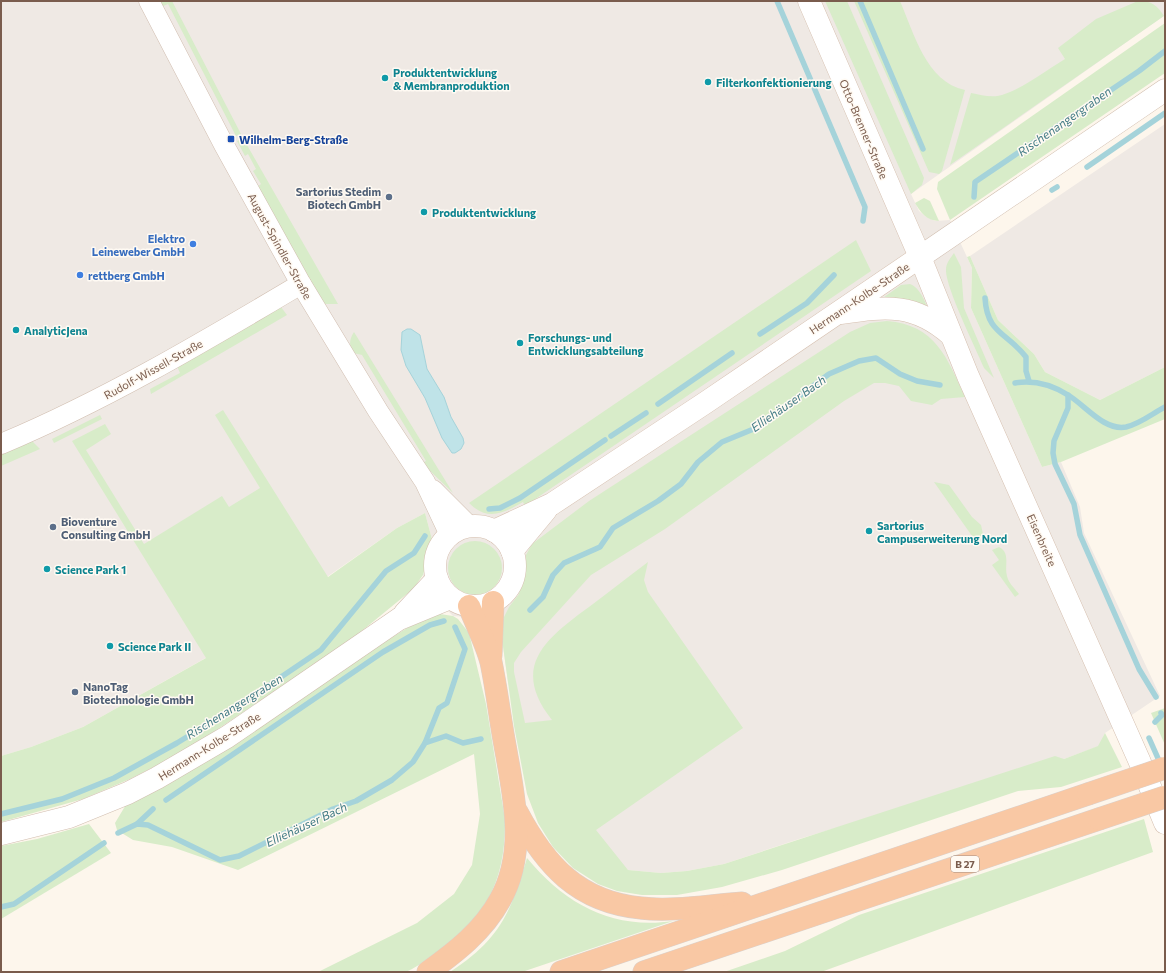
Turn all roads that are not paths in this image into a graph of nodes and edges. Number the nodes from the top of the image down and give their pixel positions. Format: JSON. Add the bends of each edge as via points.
{"nodes":[{"id":1,"x":149,"y":1,"type":"edge"},
{"id":2,"x":809,"y":1,"type":"edge"},
{"id":3,"x":1165,"y":90,"type":"edge"},
{"id":4,"x":920,"y":257,"type":"junction"},
{"id":5,"x":301,"y":284,"type":"junction"},
{"id":6,"x":833,"y":315,"type":"junction"},
{"id":7,"x":951,"y":335,"type":"junction"},
{"id":8,"x":1,"y":444,"type":"edge"},
{"id":9,"x":425,"y":482,"type":"junction"},
{"id":10,"x":552,"y":504,"type":"junction"},
{"id":11,"x":470,"y":527,"type":"junction"},
{"id":12,"x":494,"y":531,"type":"junction"},
{"id":13,"x":450,"y":535,"type":"junction"},
{"id":14,"x":512,"y":550,"type":"junction"},
{"id":15,"x":437,"y":579,"type":"junction"},
{"id":16,"x":459,"y":602,"type":"junction"},
{"id":17,"x":493,"y":602,"type":"junction"},
{"id":18,"x":399,"y":619,"type":"junction"},
{"id":19,"x":490,"y":662,"type":"junction"},
{"id":20,"x":1165,"y":768,"type":"edge"},
{"id":21,"x":1165,"y":797,"type":"edge"},
{"id":22,"x":516,"y":810,"type":"junction"},
{"id":23,"x":1165,"y":823,"type":"edge"},
{"id":24,"x":1,"y":834,"type":"edge"},
{"id":25,"x":773,"y":901,"type":"junction"},
{"id":26,"x":428,"y":972,"type":"edge"},
{"id":27,"x":561,"y":972,"type":"edge"},
{"id":28,"x":644,"y":972,"type":"edge"}],
"edges":[{"from":1,"to":5,"type":"street","name":"August-Spindler-Straße","via":[[220,138]]},
{"from":2,"to":4,"type":"main road","name":"Otto-Brenner-Straße"},
{"from":3,"to":4,"type":"main road","name":"Hermann-Kolbe-Straße"},
{"from":4,"to":6,"type":"main road","name":"Hermann-Kolbe-Straße"},
{"from":4,"to":7,"type":"main road","name":"Eisenbreite"},
{"from":5,"to":8,"type":"street","name":"Rudolf-Wissell-Straße","via":[[146,374],[93,402]]},
{"from":5,"to":9,"type":"street","name":"August-Spindler-Straße","via":[[378,411]]},
{"from":6,"to":7,"type":"main road","via":[[882,307],[904,309],[935,322]]},
{"from":6,"to":10,"type":"main road","name":"Hermann-Kolbe-Straße"},
{"from":7,"to":23,"type":"main road","name":"Eisenbreite"},
{"from":9,"to":11,"type":"street","name":"August-Spindler-Straße"},
{"from":9,"to":13,"type":"street","name":"August-Spindler-Straße"},
{"from":10,"to":12,"type":"main road","name":"Hermann-Kolbe-Straße"},
{"from":10,"to":14,"type":"main road","name":"Hermann-Kolbe-Straße"},
{"from":11,"to":12,"type":"main road"},
{"from":11,"to":13,"type":"main road"},
{"from":12,"to":14,"type":"main road"},
{"from":13,"to":15,"type":"main road","via":[[437,555]]},
{"from":14,"to":17,"type":"main road","via":[[515,565],[513,580],[505,593]]},
{"from":15,"to":16,"type":"main road","via":[[440,586]]},
{"from":15,"to":18,"type":"main road","name":"Hermann-Kolbe-Straße"},
{"from":16,"to":17,"type":"main road","via":[[486,605]]},
{"from":16,"to":18,"type":"main road","name":"Hermann-Kolbe-Straße"},
{"from":16,"to":19,"type":"highway"},
{"from":17,"to":19,"type":"highway"},
{"from":18,"to":24,"type":"main road","name":"Hermann-Kolbe-Straße","via":[[227,737],[157,778],[69,817]]},
{"from":19,"to":22,"type":"highway"},
{"from":20,"to":25,"type":"highway","number":"B 27","bridge":true},
{"from":21,"to":28,"type":"highway","number":"B 27","bridge":true},
{"from":22,"to":25,"type":"highway","via":[[537,847],[556,870],[584,891],[603,899],[642,909]]},
{"from":22,"to":26,"type":"highway","via":[[514,857],[501,900],[474,936]]},
{"from":25,"to":27,"type":"highway","number":"B 27"}]}
